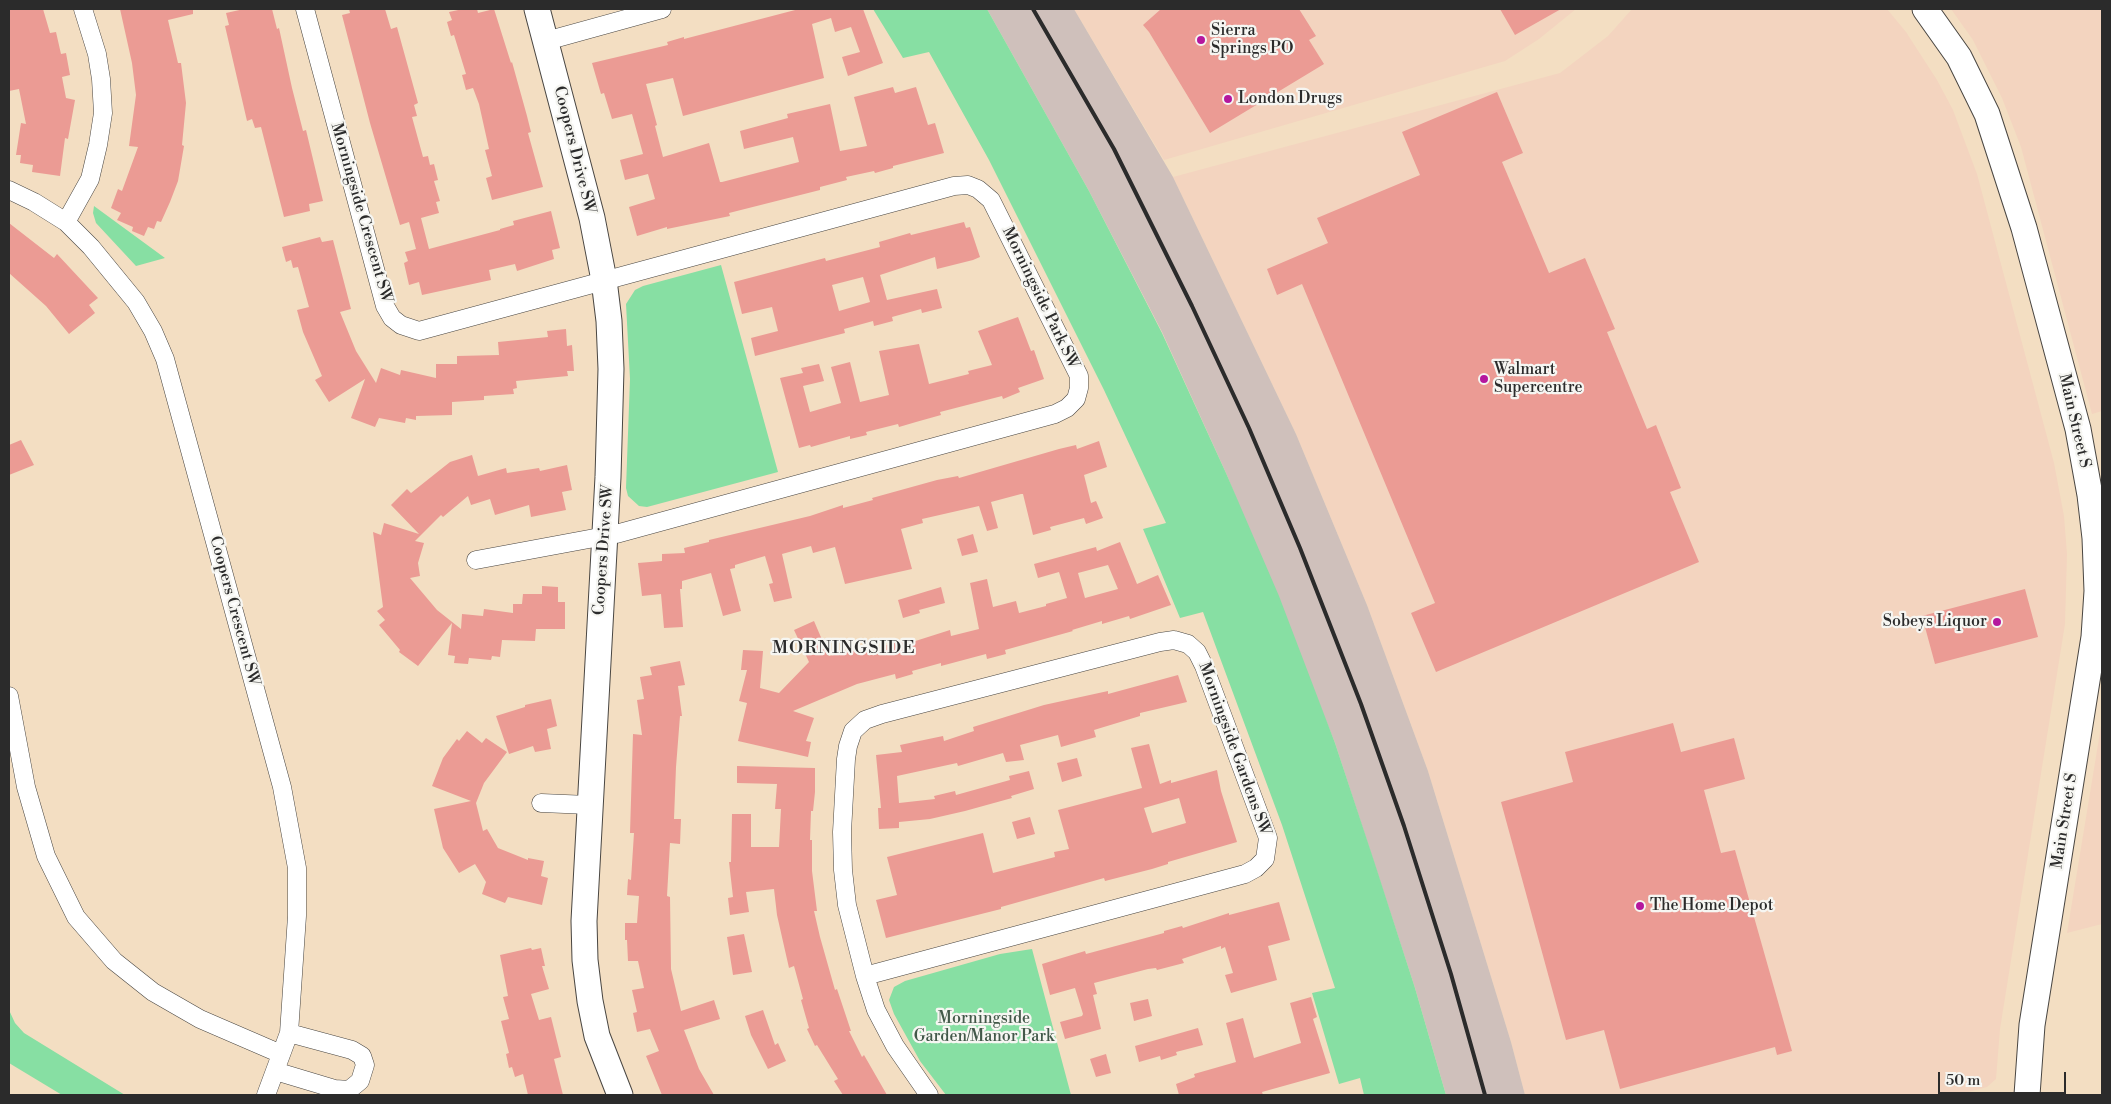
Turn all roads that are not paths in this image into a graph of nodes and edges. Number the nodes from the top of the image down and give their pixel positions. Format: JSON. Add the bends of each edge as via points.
{"nodes":[{"id":1,"x":83,"y":9,"type":"edge"},
{"id":2,"x":305,"y":9,"type":"edge"},
{"id":3,"x":537,"y":9,"type":"edge"},
{"id":4,"x":662,"y":9,"type":"edge"},
{"id":5,"x":1925,"y":9,"type":"edge"},
{"id":6,"x":546,"y":41,"type":"junction"},
{"id":7,"x":9,"y":190,"type":"edge"},
{"id":8,"x":66,"y":222,"type":"junction"},
{"id":9,"x":604,"y":280,"type":"junction"},
{"id":10,"x":604,"y":537,"type":"junction"},
{"id":11,"x":476,"y":560,"type":"dead end"},
{"id":12,"x":9,"y":696,"type":"edge"},
{"id":13,"x":541,"y":804,"type":"dead end"},
{"id":14,"x":589,"y":805,"type":"junction"},
{"id":15,"x":865,"y":976,"type":"junction"},
{"id":16,"x":289,"y":1033,"type":"junction"},
{"id":17,"x":278,"y":1062,"type":"junction"},
{"id":18,"x":927,"y":1094,"type":"edge"},
{"id":19,"x":266,"y":1095,"type":"edge"},
{"id":20,"x":620,"y":1095,"type":"edge"},
{"id":21,"x":2027,"y":1095,"type":"edge"}],
"edges":[{"from":1,"to":8,"type":"street","via":[[97,54],[103,113],[90,179]]},
{"from":2,"to":9,"type":"street","name":"Morningside Crescent SW","via":[[385,306],[392,318],[419,331]]},
{"from":3,"to":6,"type":"main road","name":"Coopers Drive SW"},
{"from":4,"to":6,"type":"street"},
{"from":5,"to":21,"type":"main road","name":"Main Street S","via":[[1960,57],[1994,133],[2024,228],[2078,429],[2095,538],[2097,592],[2094,637],[2032,1025]]},
{"from":6,"to":9,"type":"main road","name":"Coopers Drive SW","via":[[592,218]]},
{"from":7,"to":8,"type":"street","name":"Coopers Crescent SW"},
{"from":8,"to":16,"type":"street","name":"Coopers Crescent SW","via":[[104,260],[136,302],[165,359],[290,822],[297,868],[297,916]]},
{"from":9,"to":10,"type":"main road","name":"Coopers Drive SW","via":[[611,378]]},
{"from":9,"to":10,"type":"street","name":"Morningside Park SW","via":[[954,186],[968,186],[978,189],[998,213],[1079,376],[1079,388],[1076,399],[1055,414]]},
{"from":10,"to":11,"type":"street","name":"Morningside Park SW"},
{"from":10,"to":14,"type":"main road","name":"Coopers Drive SW"},
{"from":12,"to":17,"type":"street","via":[[26,786],[46,856],[76,917],[114,961],[153,992]]},
{"from":13,"to":14,"type":"street"},
{"from":14,"to":20,"type":"main road","name":"Coopers Drive SW","via":[[585,960],[597,1036]]},
{"from":15,"to":15,"type":"street","name":"Morningside Gardens SW","via":[[847,905],[843,870],[846,759],[853,731],[865,720],[882,714],[1160,642],[1174,640],[1188,644],[1197,652],[1268,838],[1265,859],[1256,868],[1245,874]]},
{"from":15,"to":18,"type":"street","name":"Morningside Gardens SW","via":[[876,1010]]},
{"from":16,"to":17,"type":"street","name":"Coopers Crescent SW"},
{"from":16,"to":17,"type":"street","via":[[352,1050],[362,1056],[365,1065],[360,1082],[349,1090],[335,1089]]},
{"from":17,"to":19,"type":"street","name":"Coopers Crescent SW"}]}
